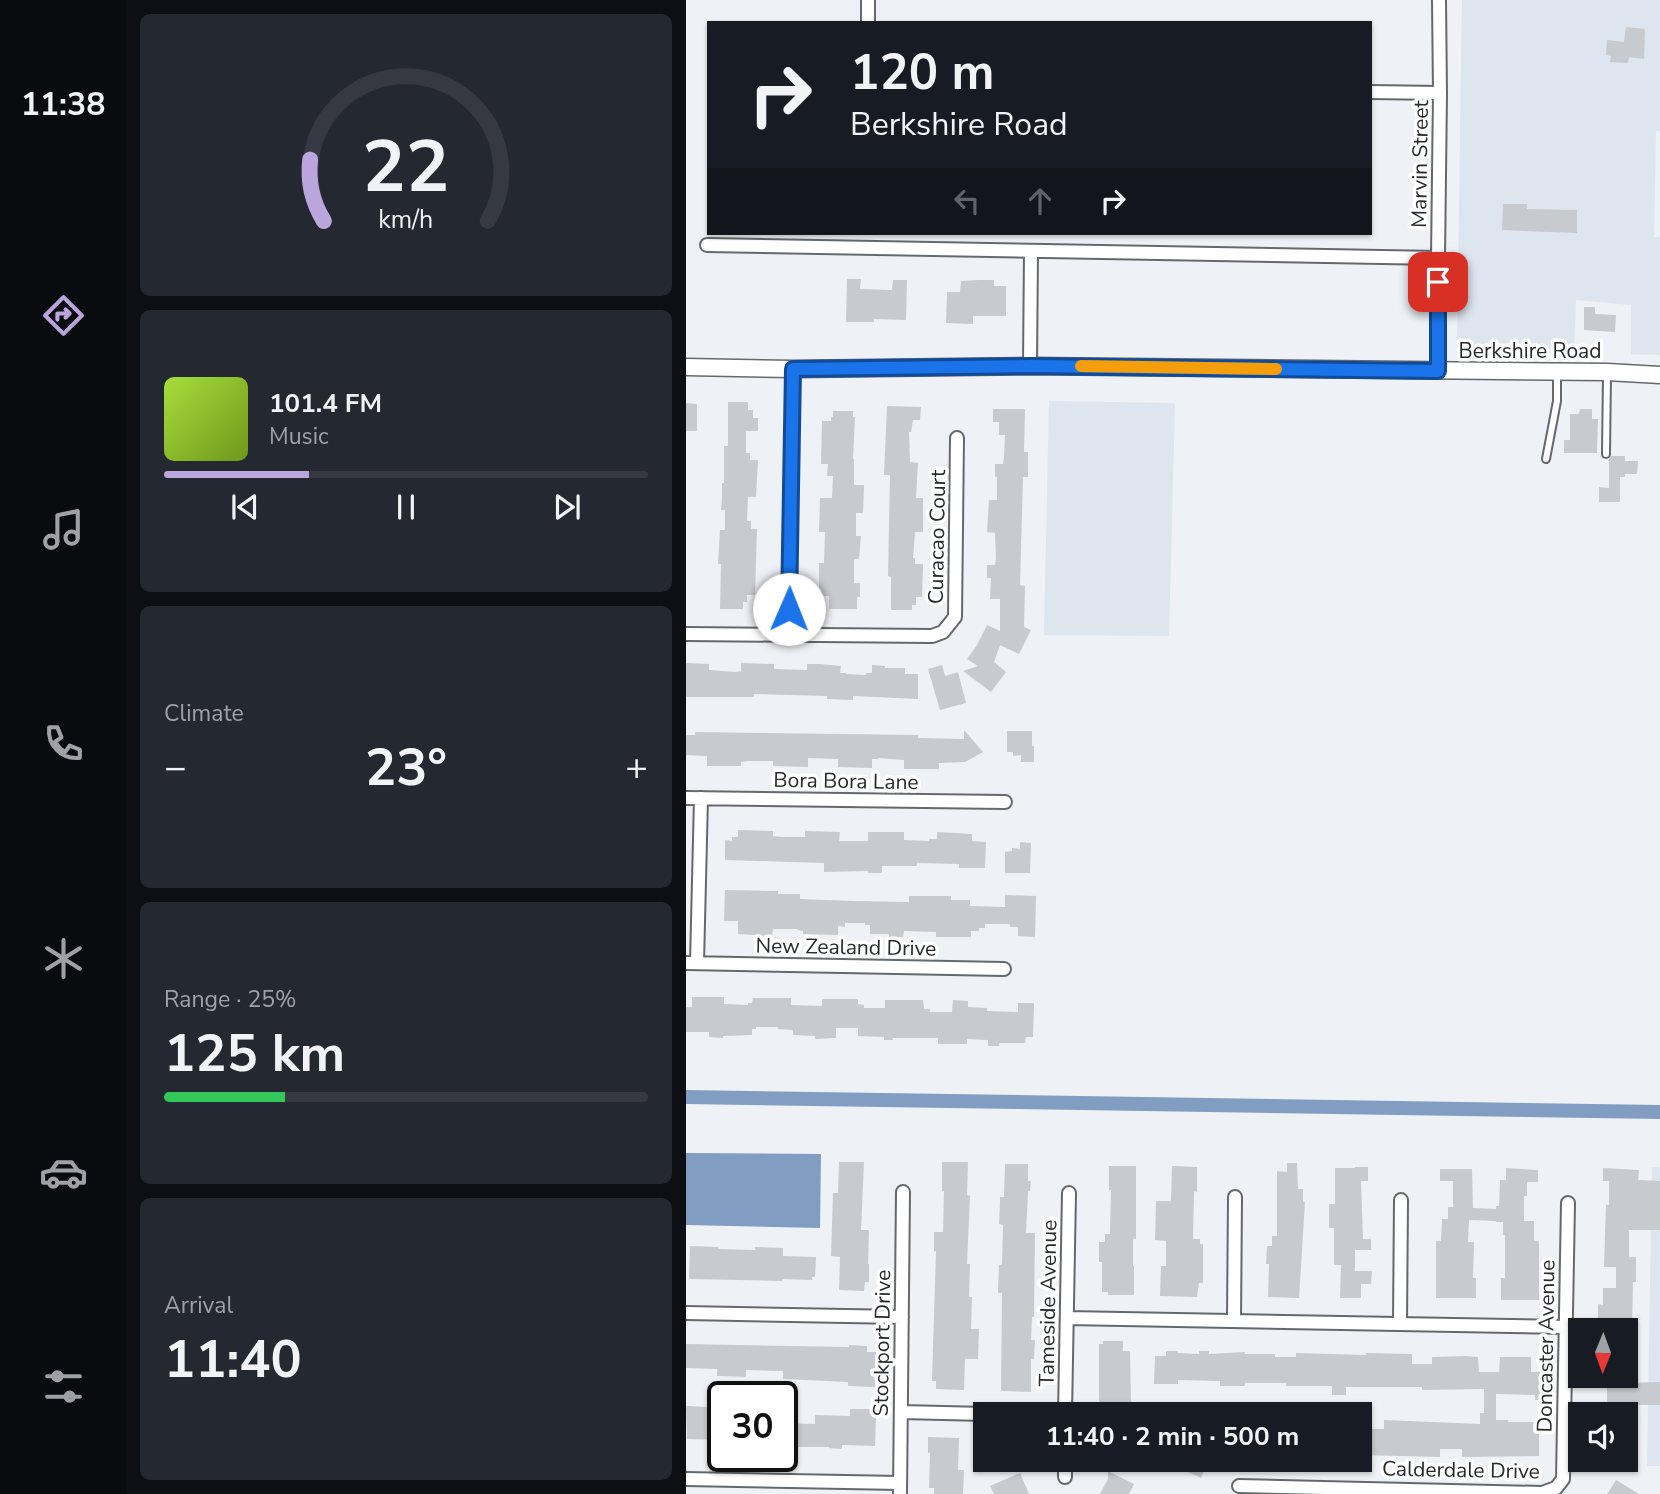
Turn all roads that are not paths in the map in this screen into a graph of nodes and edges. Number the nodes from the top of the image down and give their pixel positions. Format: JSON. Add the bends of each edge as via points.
{"nodes":[{"id":1,"x":868,"y":0,"type":"edge"},
{"id":2,"x":1439,"y":0,"type":"edge"},
{"id":3,"x":868,"y":21,"type":"edge"},
{"id":4,"x":1372,"y":92,"type":"edge"},
{"id":5,"x":1440,"y":93,"type":"junction"},
{"id":6,"x":866,"y":235,"type":"edge"},
{"id":7,"x":707,"y":245,"type":"dead end"},
{"id":8,"x":865,"y":248,"type":"junction"},
{"id":9,"x":1031,"y":251,"type":"junction"},
{"id":10,"x":1438,"y":258,"type":"junction"},
{"id":11,"x":1030,"y":366,"type":"junction"},
{"id":12,"x":686,"y":367,"type":"edge"},
{"id":13,"x":793,"y":369,"type":"junction"},
{"id":14,"x":1438,"y":371,"type":"junction"},
{"id":15,"x":1558,"y":371,"type":"junction"},
{"id":16,"x":1607,"y":372,"type":"junction"},
{"id":17,"x":1660,"y":375,"type":"edge"},
{"id":18,"x":957,"y":438,"type":"dead end"},
{"id":19,"x":1606,"y":454,"type":"dead end"},
{"id":20,"x":1546,"y":459,"type":"dead end"},
{"id":21,"x":686,"y":634,"type":"edge"},
{"id":22,"x":788,"y":636,"type":"junction"},
{"id":23,"x":686,"y":798,"type":"edge"},
{"id":24,"x":701,"y":798,"type":"junction"},
{"id":25,"x":1005,"y":802,"type":"dead end"},
{"id":26,"x":692,"y":963,"type":"edge"},
{"id":27,"x":1004,"y":969,"type":"dead end"},
{"id":28,"x":904,"y":1192,"type":"dead end"},
{"id":29,"x":1069,"y":1193,"type":"dead end"},
{"id":30,"x":1235,"y":1197,"type":"dead end"},
{"id":31,"x":1401,"y":1200,"type":"dead end"},
{"id":32,"x":1568,"y":1203,"type":"dead end"},
{"id":33,"x":686,"y":1313,"type":"edge"},
{"id":34,"x":902,"y":1317,"type":"junction"},
{"id":35,"x":1067,"y":1318,"type":"junction"},
{"id":36,"x":1234,"y":1321,"type":"junction"},
{"id":37,"x":1400,"y":1324,"type":"junction"},
{"id":38,"x":1566,"y":1327,"type":"junction"},
{"id":39,"x":1065,"y":1402,"type":"edge"},
{"id":40,"x":901,"y":1412,"type":"junction"},
{"id":41,"x":973,"y":1414,"type":"edge"},
{"id":42,"x":1065,"y":1472,"type":"edge"},
{"id":43,"x":1065,"y":1477,"type":"dead end"},
{"id":44,"x":686,"y":1479,"type":"edge"},
{"id":45,"x":1239,"y":1486,"type":"dead end"},
{"id":46,"x":1556,"y":1488,"type":"joint"},
{"id":47,"x":900,"y":1489,"type":"edge"},
{"id":48,"x":1465,"y":1492,"type":"edge"}],
"edges":[{"from":1,"to":3,"type":"street"},
{"from":2,"to":5,"type":"street","name":"Marvin Street"},
{"from":4,"to":5,"type":"street"},
{"from":5,"to":10,"type":"street","name":"Marvin Street"},
{"from":6,"to":8,"type":"street"},
{"from":7,"to":8,"type":"street"},
{"from":8,"to":9,"type":"street"},
{"from":9,"to":10,"type":"street"},
{"from":9,"to":11,"type":"street"},
{"from":10,"to":14,"type":"street","name":"Marvin Street"},
{"from":11,"to":13,"type":"street","name":"Berkshire Road"},
{"from":11,"to":14,"type":"street","name":"Berkshire Road"},
{"from":12,"to":13,"type":"street","name":"Berkshire Road"},
{"from":13,"to":22,"type":"street"},
{"from":14,"to":15,"type":"street","name":"Berkshire Road"},
{"from":15,"to":16,"type":"street","name":"Berkshire Road"},
{"from":15,"to":20,"type":"lane"},
{"from":16,"to":17,"type":"street","name":"Berkshire Road"},
{"from":16,"to":19,"type":"lane"},
{"from":18,"to":22,"type":"street","name":"Curacao Court","via":[[955,617],[943,632],[932,636]]},
{"from":21,"to":22,"type":"street"},
{"from":23,"to":24,"type":"street","name":"Bora Bora Lane"},
{"from":24,"to":25,"type":"street","name":"Bora Bora Lane"},
{"from":24,"to":26,"type":"street"},
{"from":26,"to":27,"type":"street","name":"New Zealand Drive"},
{"from":28,"to":34,"type":"street","name":"Stockport Drive"},
{"from":29,"to":35,"type":"street","name":"Tameside Avenue"},
{"from":30,"to":36,"type":"street"},
{"from":31,"to":37,"type":"street"},
{"from":32,"to":38,"type":"street","name":"Doncaster Avenue"},
{"from":33,"to":34,"type":"street"},
{"from":34,"to":40,"type":"street","name":"Stockport Drive"},
{"from":35,"to":36,"type":"street"},
{"from":35,"to":39,"type":"street","name":"Tameside Avenue"},
{"from":36,"to":37,"type":"street"},
{"from":37,"to":38,"type":"street"},
{"from":38,"to":46,"type":"street","name":"Doncaster Avenue","via":[[1563,1479]]},
{"from":40,"to":41,"type":"street"},
{"from":40,"to":47,"type":"street","name":"Stockport Drive"},
{"from":42,"to":43,"type":"street"},
{"from":44,"to":47,"type":"street"},
{"from":45,"to":48,"type":"street","name":"Calderdale Drive"},
{"from":46,"to":48,"type":"street","name":"Calderdale Drive","via":[[1542,1493]]}]}
